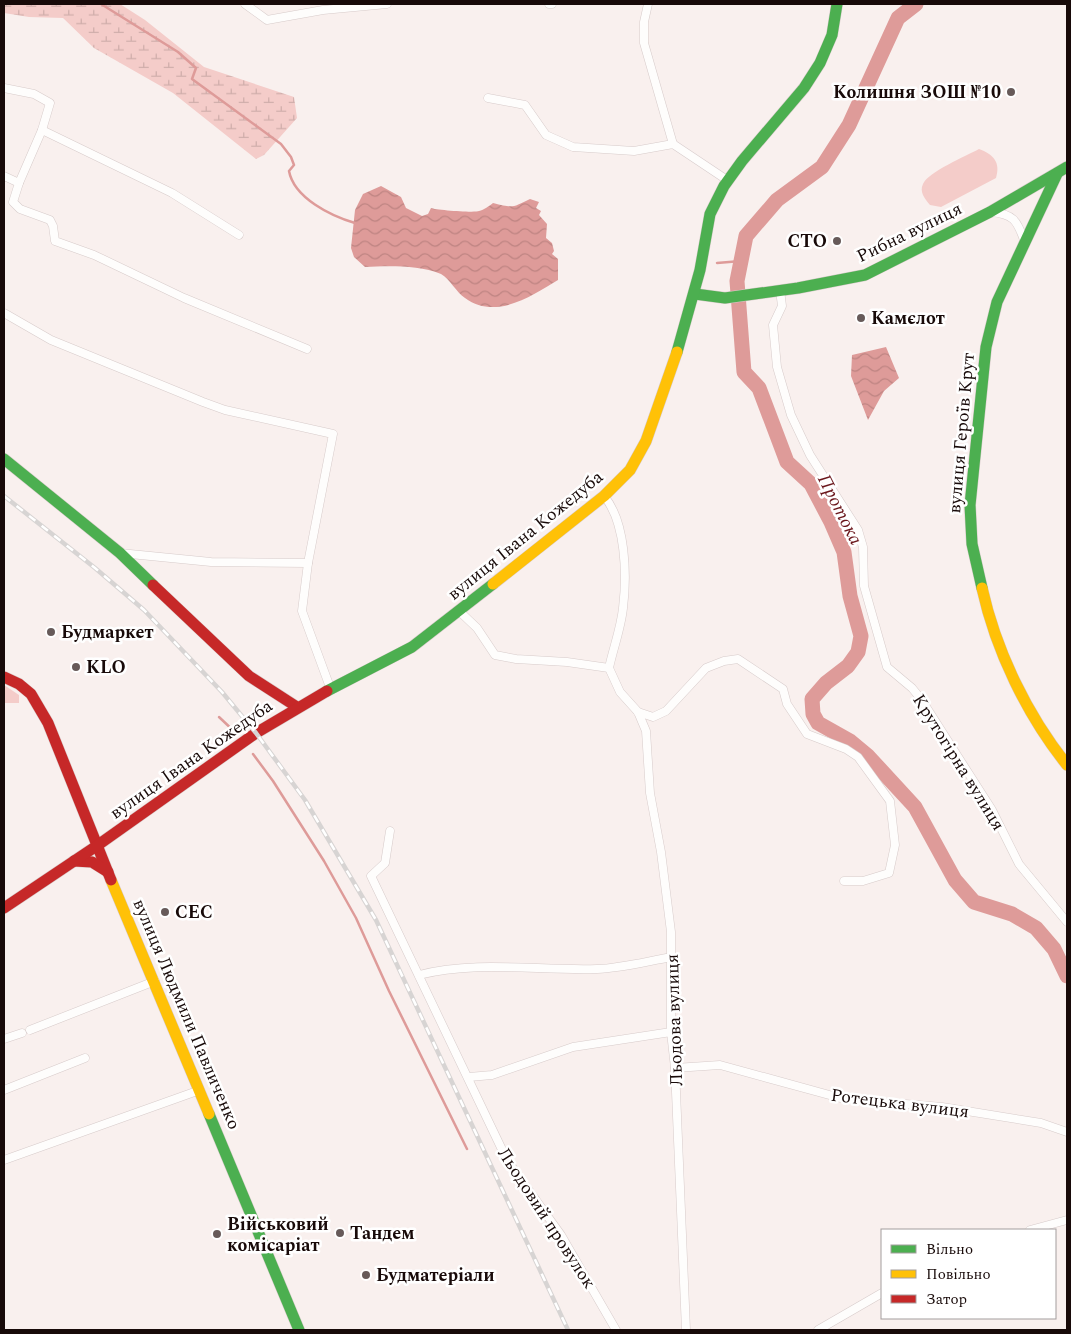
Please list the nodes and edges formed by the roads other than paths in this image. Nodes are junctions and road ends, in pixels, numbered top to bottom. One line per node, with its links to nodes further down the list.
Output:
1 (245, 4): 2 (street)
2 (387, 4)
3 (648, 4): 8 (street)
4 (838, 4): 12 (street, вулиця Івана Кожедуба)
5 (4, 88): 7 (street)
6 (488, 98): 8 (street)
7 (42, 130): 13 (street); 15 (street)
8 (673, 144): 12 (street)
9 (1067, 167): 10 (street, Рибна вулиця)
10 (1057, 174): 14 (street, Рибна вулиця); 16 (street, вулиця Героїв Крут)
11 (4, 176): 13 (street)
12 (727, 180): 18 (street, вулиця Івана Кожедуба)
13 (19, 183): 20 (street)
14 (990, 212): 16 (street); 17 (street, Рибна вулиця)
15 (239, 235)
16 (1024, 240): 31 (street, вулиця Героїв Крут)
17 (780, 290): 18 (street, Рибна вулиця); 40 (street, Крутогірна вулиця)
18 (695, 294): 22 (street, вулиця Івана Кожедуба)
19 (4, 313): 24 (street)
20 (307, 349)
21 (4, 459): 23 (street)
22 (604, 496): 25 (street, вулиця Івана Кожедуба); 26 (street)
23 (120, 553): 24 (street); 29 (street)
24 (308, 563): 28 (street)
25 (458, 610): 26 (street); 28 (street, вулиця Івана Кожедуба)
26 (609, 668): 30 (street, Льодова вулиця)
27 (4, 677): 32 (street, вулиця Людмили Павличенко)
28 (331, 690): 29 (street, вулиця Івана Кожедуба)
29 (297, 707): 34 (street, вулиця Івана Кожедуба)
30 (638, 712): 38 (street); 41 (street, Льодова вулиця)
31 (1067, 765)
32 (88, 820): 34 (street); 35 (street, вулиця Людмили Павличенко); 36 (street)
33 (390, 831): 42 (street, Льодовий провулок)
34 (117, 832): 35 (street, вулиця Івана Кожедуба); 37 (street)
35 (98, 845): 36 (street, вулиця Івана Кожедуба); 37 (street, вулиця Людмили Павличенко)
36 (79, 858): 37 (street); 39 (street, вулиця Івана Кожедуба)
37 (106, 867): 43 (street, вулиця Людмили Павличенко)
38 (844, 881)
39 (4, 908)
40 (1067, 922)
41 (672, 957): 42 (street); 44 (street, Льодова вулиця)
42 (419, 975): 48 (street, Льодовий провулок)
43 (155, 981): 45 (street); 50 (street, вулиця Людмили Павличенко)
44 (671, 1032): 47 (street, Льодова вулиця); 48 (street)
45 (4, 1039)
46 (85, 1058): 49 (street)
47 (675, 1068): 51 (street, Ротецька вулиця); 59 (street, Льодова вулиця)
48 (469, 1077): 58 (street, Льодовий провулок)
49 (4, 1090)
50 (200, 1090): 52 (street); 57 (street, вулиця Людмили Павличенко)
51 (1067, 1132)
52 (4, 1160)
53 (1067, 1220): 54 (street)
54 (1034, 1229)
55 (881, 1294): 56 (street)
56 (833, 1321): 60 (street); 61 (street)
57 (299, 1330)
58 (616, 1330)
59 (686, 1330)
60 (818, 1330)
61 (837, 1330)

